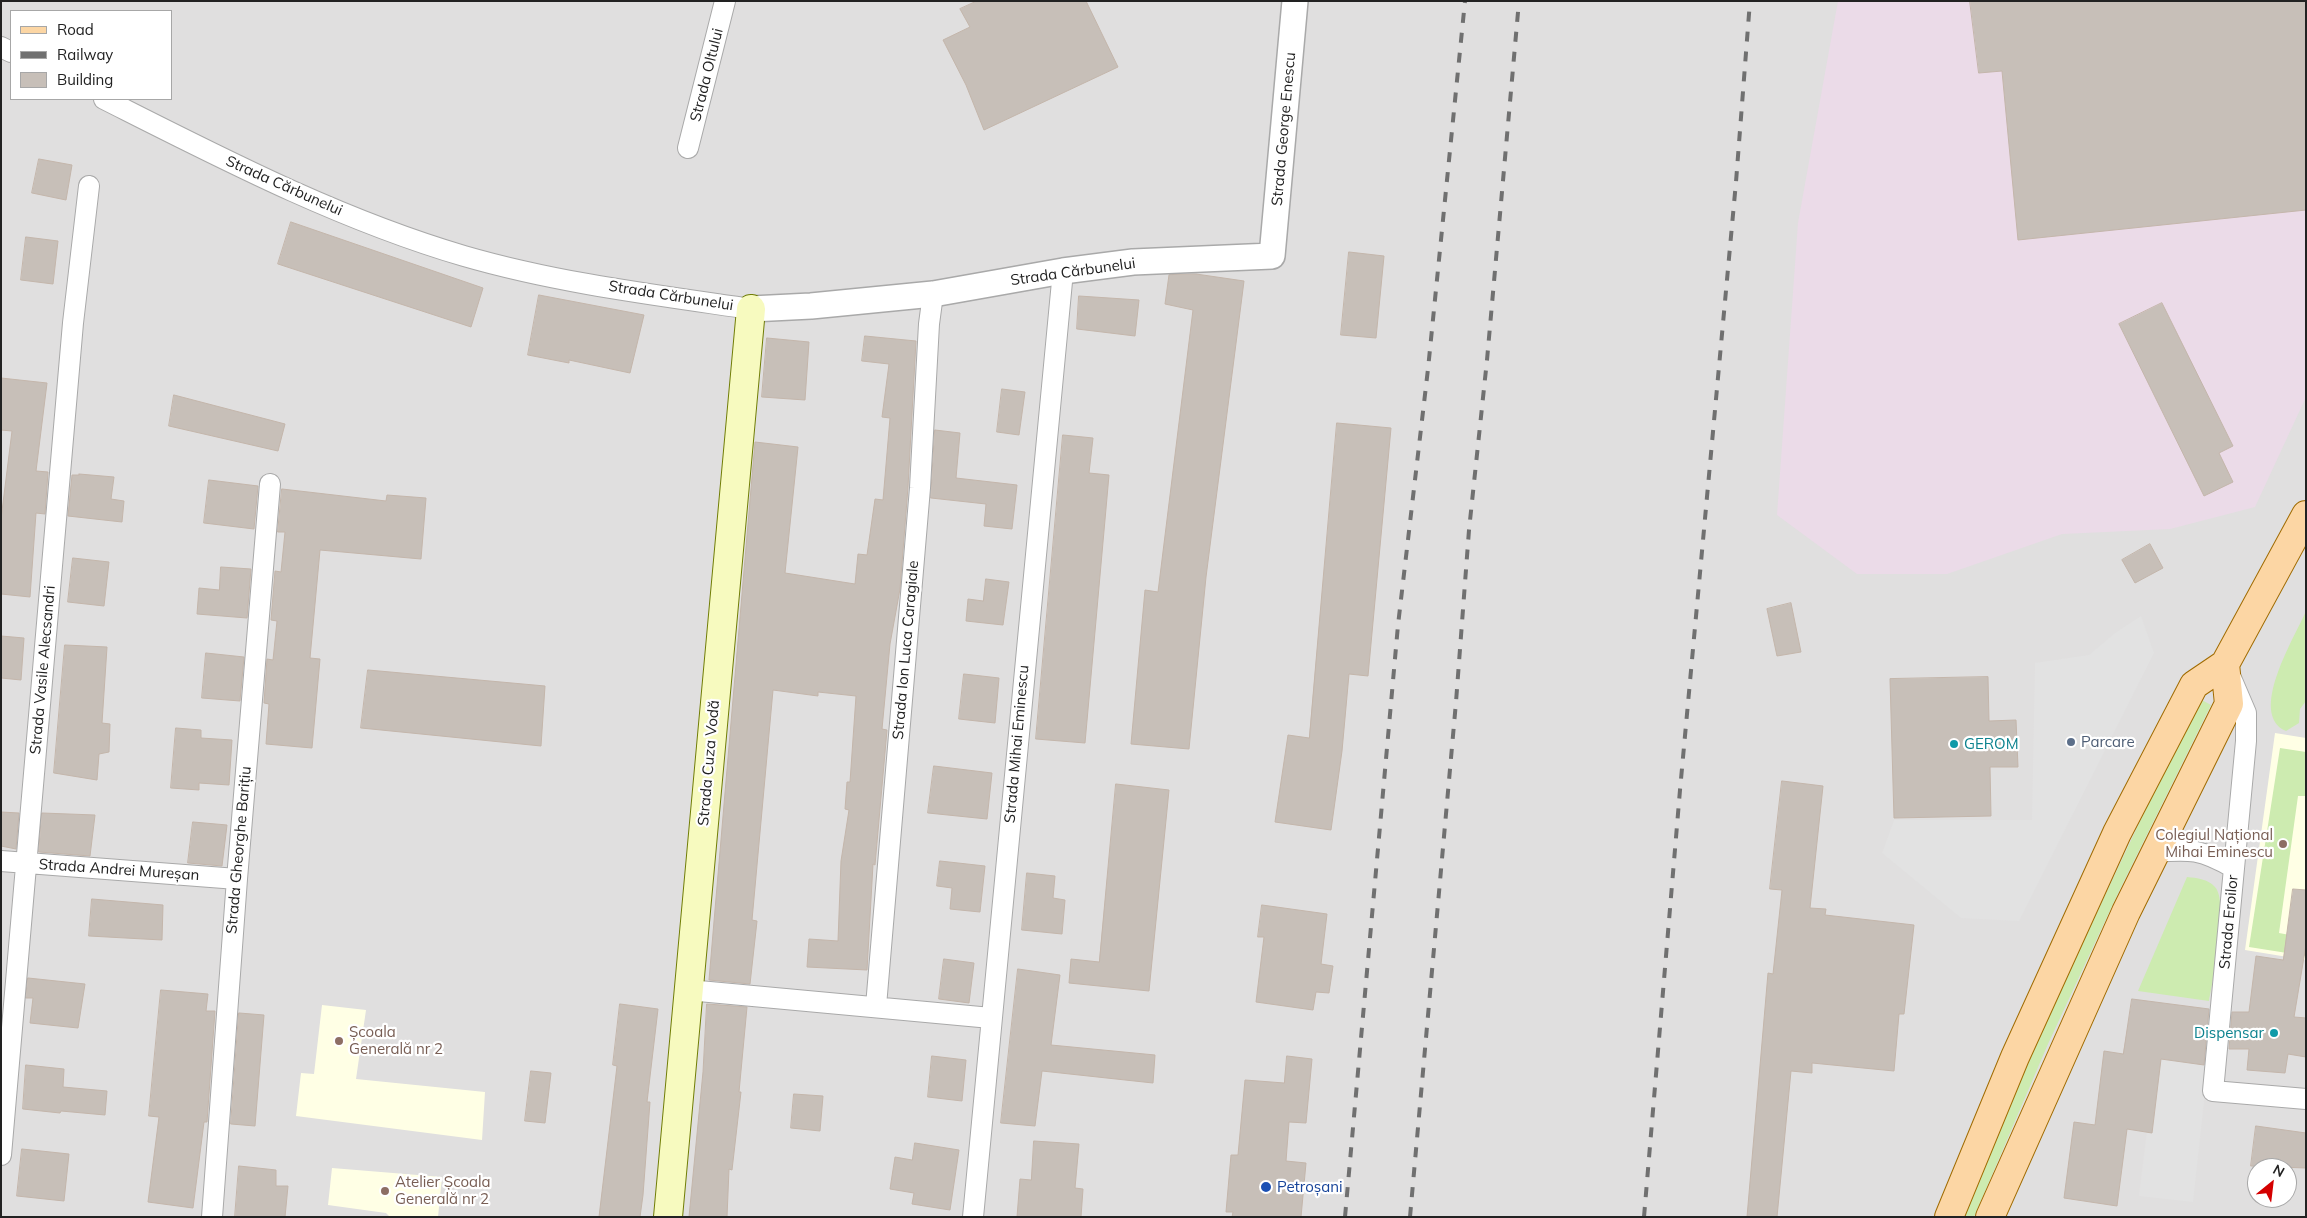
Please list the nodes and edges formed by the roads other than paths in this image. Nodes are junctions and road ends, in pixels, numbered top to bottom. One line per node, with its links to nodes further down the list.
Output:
1 (725, 1): 4 (street, Strada Oltului)
2 (1295, 1): 6 (street, Strada George Enescu)
3 (106, 100): 9 (street, Strada Cărbunelui)
4 (688, 148)
5 (89, 186): 15 (street, Strada Vasile Alecsandri)
6 (1272, 256): 7 (street, Strada Cărbunelui)
7 (1063, 271): 8 (street, Strada Cărbunelui); 20 (street, Strada Mihai Eminescu)
8 (933, 294): 9 (street, Strada Cărbunelui); 19 (street, Strada Ion Luca Caragiale)
9 (751, 309): 18 (main road, Strada Cuza Vodă)
10 (270, 484): 17 (street, Strada Gheorghe Barițiu)
11 (2306, 515): 12 (main road)
12 (2225, 664): 13 (main road); 16 (street, Strada Eroilor); 26 (main road)
13 (2154, 852): 16 (street); 27 (main road)
14 (1, 861): 15 (street, Strada Andrei Mureșan)
15 (26, 863): 17 (street, Strada Andrei Mureșan); 22 (street, Strada Vasile Alecsandri)
16 (2234, 868): 21 (street, Strada Eroilor)
17 (236, 879): 23 (street, Strada Gheorghe Barițiu)
18 (688, 990): 19 (street); 24 (main road, Strada Cuza Vodă)
19 (876, 1006): 20 (street)
20 (991, 1018): 25 (street, Strada Mihai Eminescu)
21 (2306, 1100)
22 (1, 1154)
23 (212, 1217)
24 (668, 1217)
25 (973, 1217)
26 (1948, 1217)
27 (1990, 1217)

